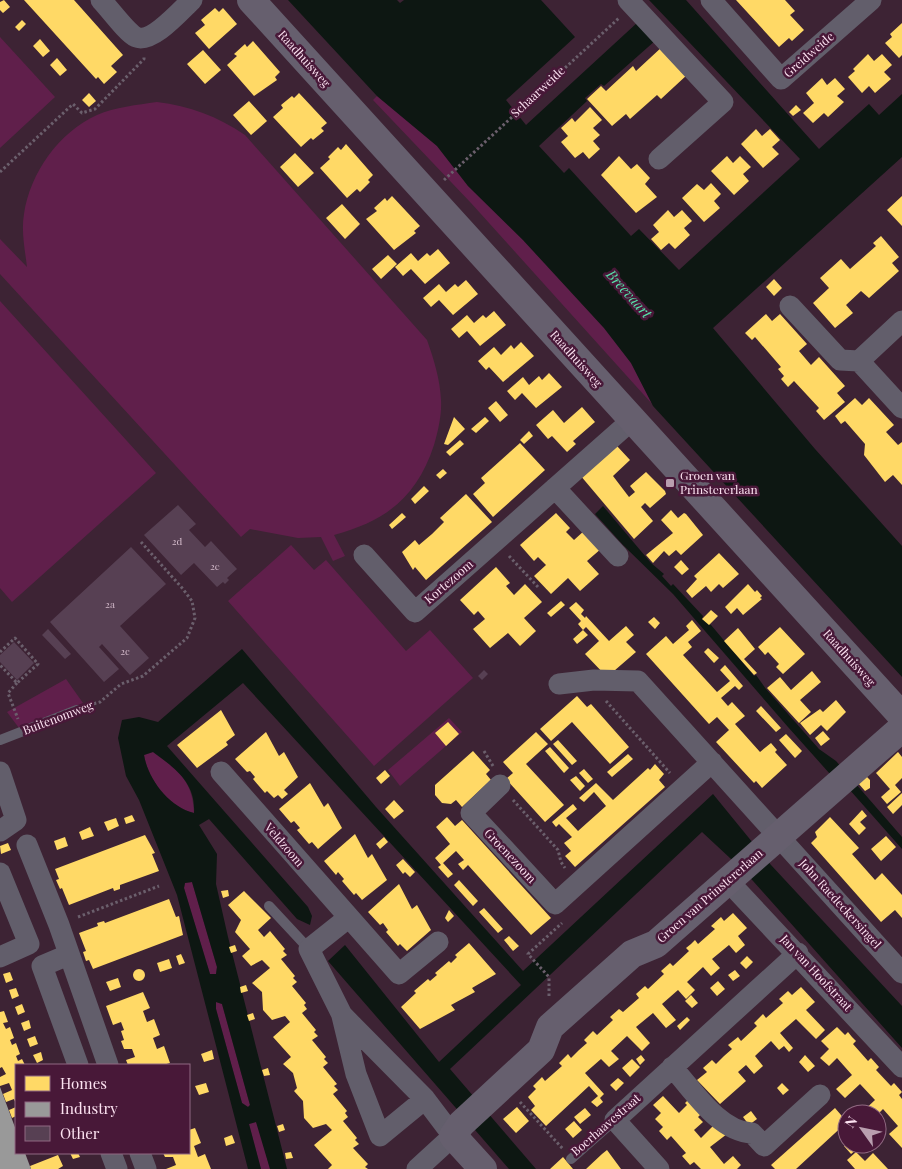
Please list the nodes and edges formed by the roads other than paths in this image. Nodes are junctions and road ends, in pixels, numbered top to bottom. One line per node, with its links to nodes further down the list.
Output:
1 (101, 0): 2 (street)
2 (192, 0)
3 (251, 0): 12 (street, Raadhuisweg)
4 (711, 0): 5 (street, Greidweide)
5 (871, 0)
6 (633, 2): 7 (street)
7 (659, 159)
8 (790, 306): 10 (street)
9 (902, 321): 10 (street)
10 (859, 360): 11 (street)
11 (902, 408)
12 (632, 420): 13 (street, Kortezoom); 18 (street, Raadhuisweg)
13 (555, 488): 14 (street, Kortezoom); 15 (street)
14 (364, 555)
15 (618, 556)
16 (559, 684): 21 (street)
17 (77, 710): 20 (lane, Buitenomweg)
18 (902, 716)
19 (902, 728): 26 (street, Groen van Prinstererlaan)
20 (0, 740)
21 (712, 762): 24 (street, Groenezoom); 26 (street)
22 (0, 772): 25 (street)
23 (221, 772): 31 (street, Veldzoom)
24 (500, 785)
25 (0, 831)
26 (779, 835): 29 (street, Groen van Prinstererlaan); 37 (street, John Raedeckersingel)
27 (27, 844): 35 (street)
28 (0, 873): 36 (street)
29 (728, 881): 34 (street, Jan van Hoofstraat); 46 (street, Groen van Prinstererlaan)
30 (269, 906): 33 (lane)
31 (348, 918): 32 (street, Veldzoom); 33 (street)
32 (438, 942)
33 (309, 949): 38 (street)
34 (798, 953): 41 (street, Boerhaavestraat); 42 (street, Jan van Hoofstraat)
35 (68, 955): 39 (street); 40 (street)
36 (0, 957)
37 (902, 973)
38 (342, 1015): 44 (street); 44 (street)
39 (78, 1064)
40 (108, 1064)
41 (672, 1067): 43 (street); 45 (street, Boerhaavestraat)
42 (902, 1067)
43 (820, 1095)
44 (425, 1099): 46 (street)
45 (615, 1120): 49 (lane, Boerhaavestraat); 54 (street)
46 (457, 1130): 52 (street, Groen van Prinstererlaan); 53 (street)
47 (111, 1154): 50 (street)
48 (140, 1154): 51 (street)
49 (571, 1159)
50 (117, 1169)
51 (146, 1169)
52 (417, 1169)
53 (483, 1169)
54 (660, 1169)

